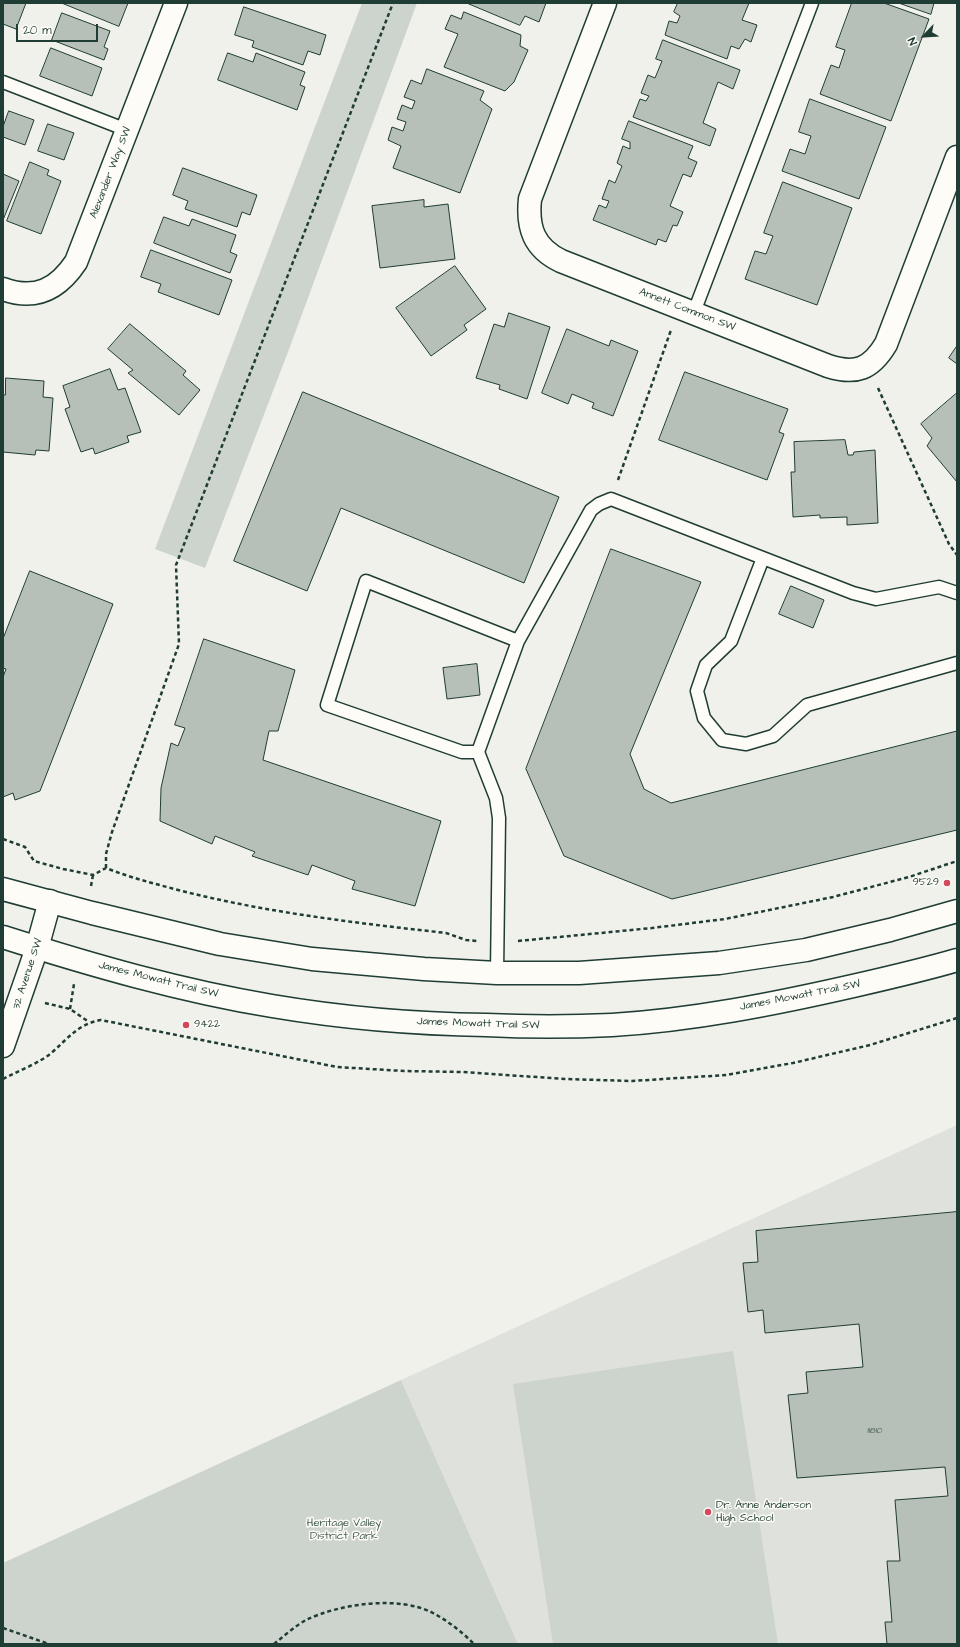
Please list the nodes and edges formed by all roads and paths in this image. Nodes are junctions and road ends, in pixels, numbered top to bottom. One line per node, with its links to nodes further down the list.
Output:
1 (176, 3): 6 (main road, Alexander Way SW)
2 (393, 3): 20 (path)
3 (605, 3): 9 (main road, Annett Common SW)
4 (812, 3): 9 (lane)
5 (3, 82): 6 (lane)
6 (127, 130): 8 (main road, Alexander Way SW)
7 (957, 157): 10 (main road)
8 (3, 289)
9 (686, 310): 10 (main road, Annett Common SW); 11 (path)
10 (867, 365): 12 (path)
11 (611, 499): 13 (lane); 15 (lane)
12 (957, 555)
13 (763, 558): 14 (lane); 16 (lane)
14 (957, 593)
15 (518, 641): 17 (lane); 17 (lane)
16 (957, 663)
17 (478, 752): 25 (lane)
18 (3, 839): 20 (path)
19 (957, 860): 25 (path)
20 (106, 868): 25 (path)
21 (3, 889): 22 (main road)
22 (50, 901): 26 (main road, 32 Avenue SW); 28 (main road)
23 (957, 911): 28 (main road)
24 (3, 937): 26 (main road, James Mowatt Trail SW)
25 (497, 942): 28 (lane)
26 (37, 948): 27 (main road, James Mowatt Trail SW); 32 (main road, 32 Avenue SW)
27 (957, 960)
28 (497, 973)
29 (70, 1009): 31 (path)
30 (957, 1018): 31 (path)
31 (89, 1022): 33 (path)
32 (3, 1046)
33 (3, 1079)
34 (3, 1628): 35 (path)
35 (49, 1644)
36 (274, 1644): 37 (path)
37 (474, 1644)

